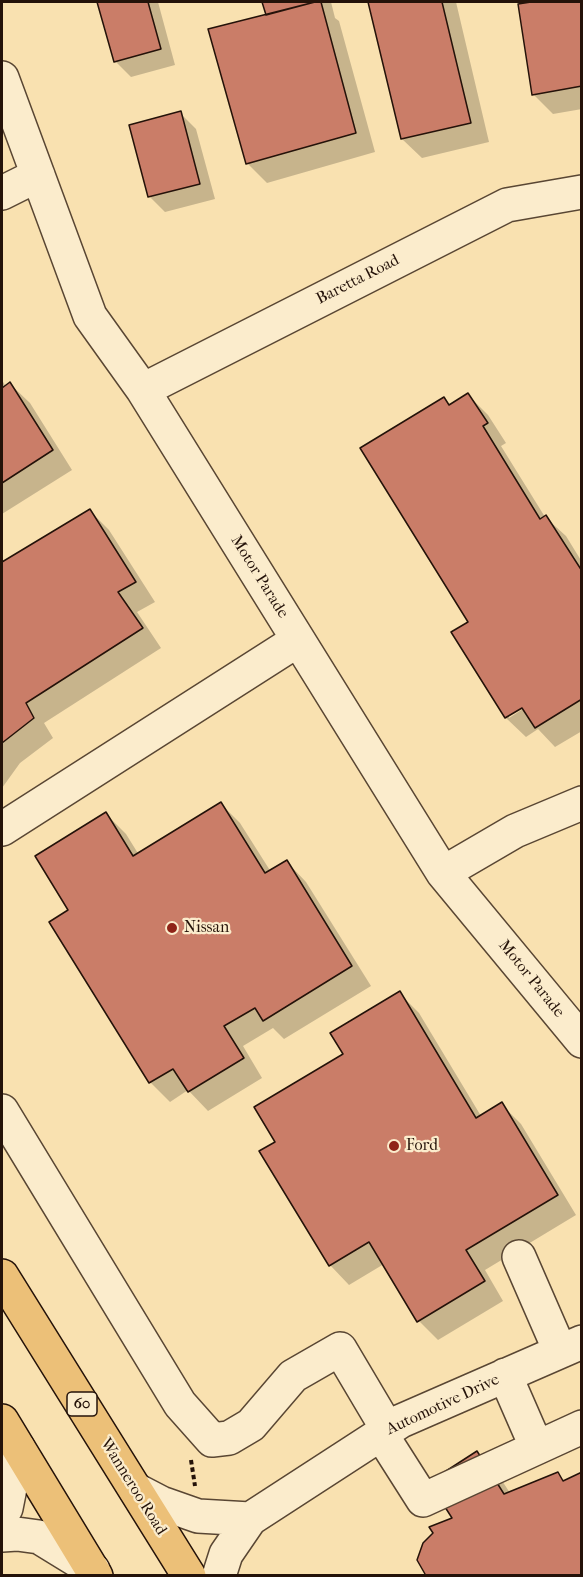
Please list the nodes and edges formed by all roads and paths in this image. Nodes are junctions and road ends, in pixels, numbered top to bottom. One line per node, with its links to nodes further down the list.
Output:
1 (2, 78): 2 (street, Motor Parade)
2 (38, 175): 4 (street); 5 (street, Motor Parade)
3 (582, 192): 5 (street, Baretta Road)
4 (2, 193)
5 (143, 390): 6 (street, Motor Parade)
6 (298, 640): 8 (street); 9 (street, Motor Parade)
7 (582, 803): 9 (street)
8 (2, 829)
9 (443, 873): 10 (street, Motor Parade)
10 (582, 1041)
11 (2, 1111): 17 (street)
12 (519, 1257): 14 (street)
13 (2, 1276): 20 (highway, Wanneroo Road / 60)
14 (571, 1346): 15 (street, Automotive Drive)
15 (505, 1376): 17 (street, Automotive Drive); 19 (street)
16 (582, 1426): 19 (street)
17 (385, 1432): 19 (street); 22 (street, Automotive Drive)
18 (10, 1435): 21 (street); 24 (highway)
19 (536, 1446)
20 (136, 1490): 22 (street); 25 (highway, Wanneroo Road / 60)
21 (2, 1515)
22 (250, 1519): 26 (street, Automotive Drive)
23 (2, 1534): 24 (street)
24 (94, 1573)
25 (189, 1575)
26 (219, 1575)

